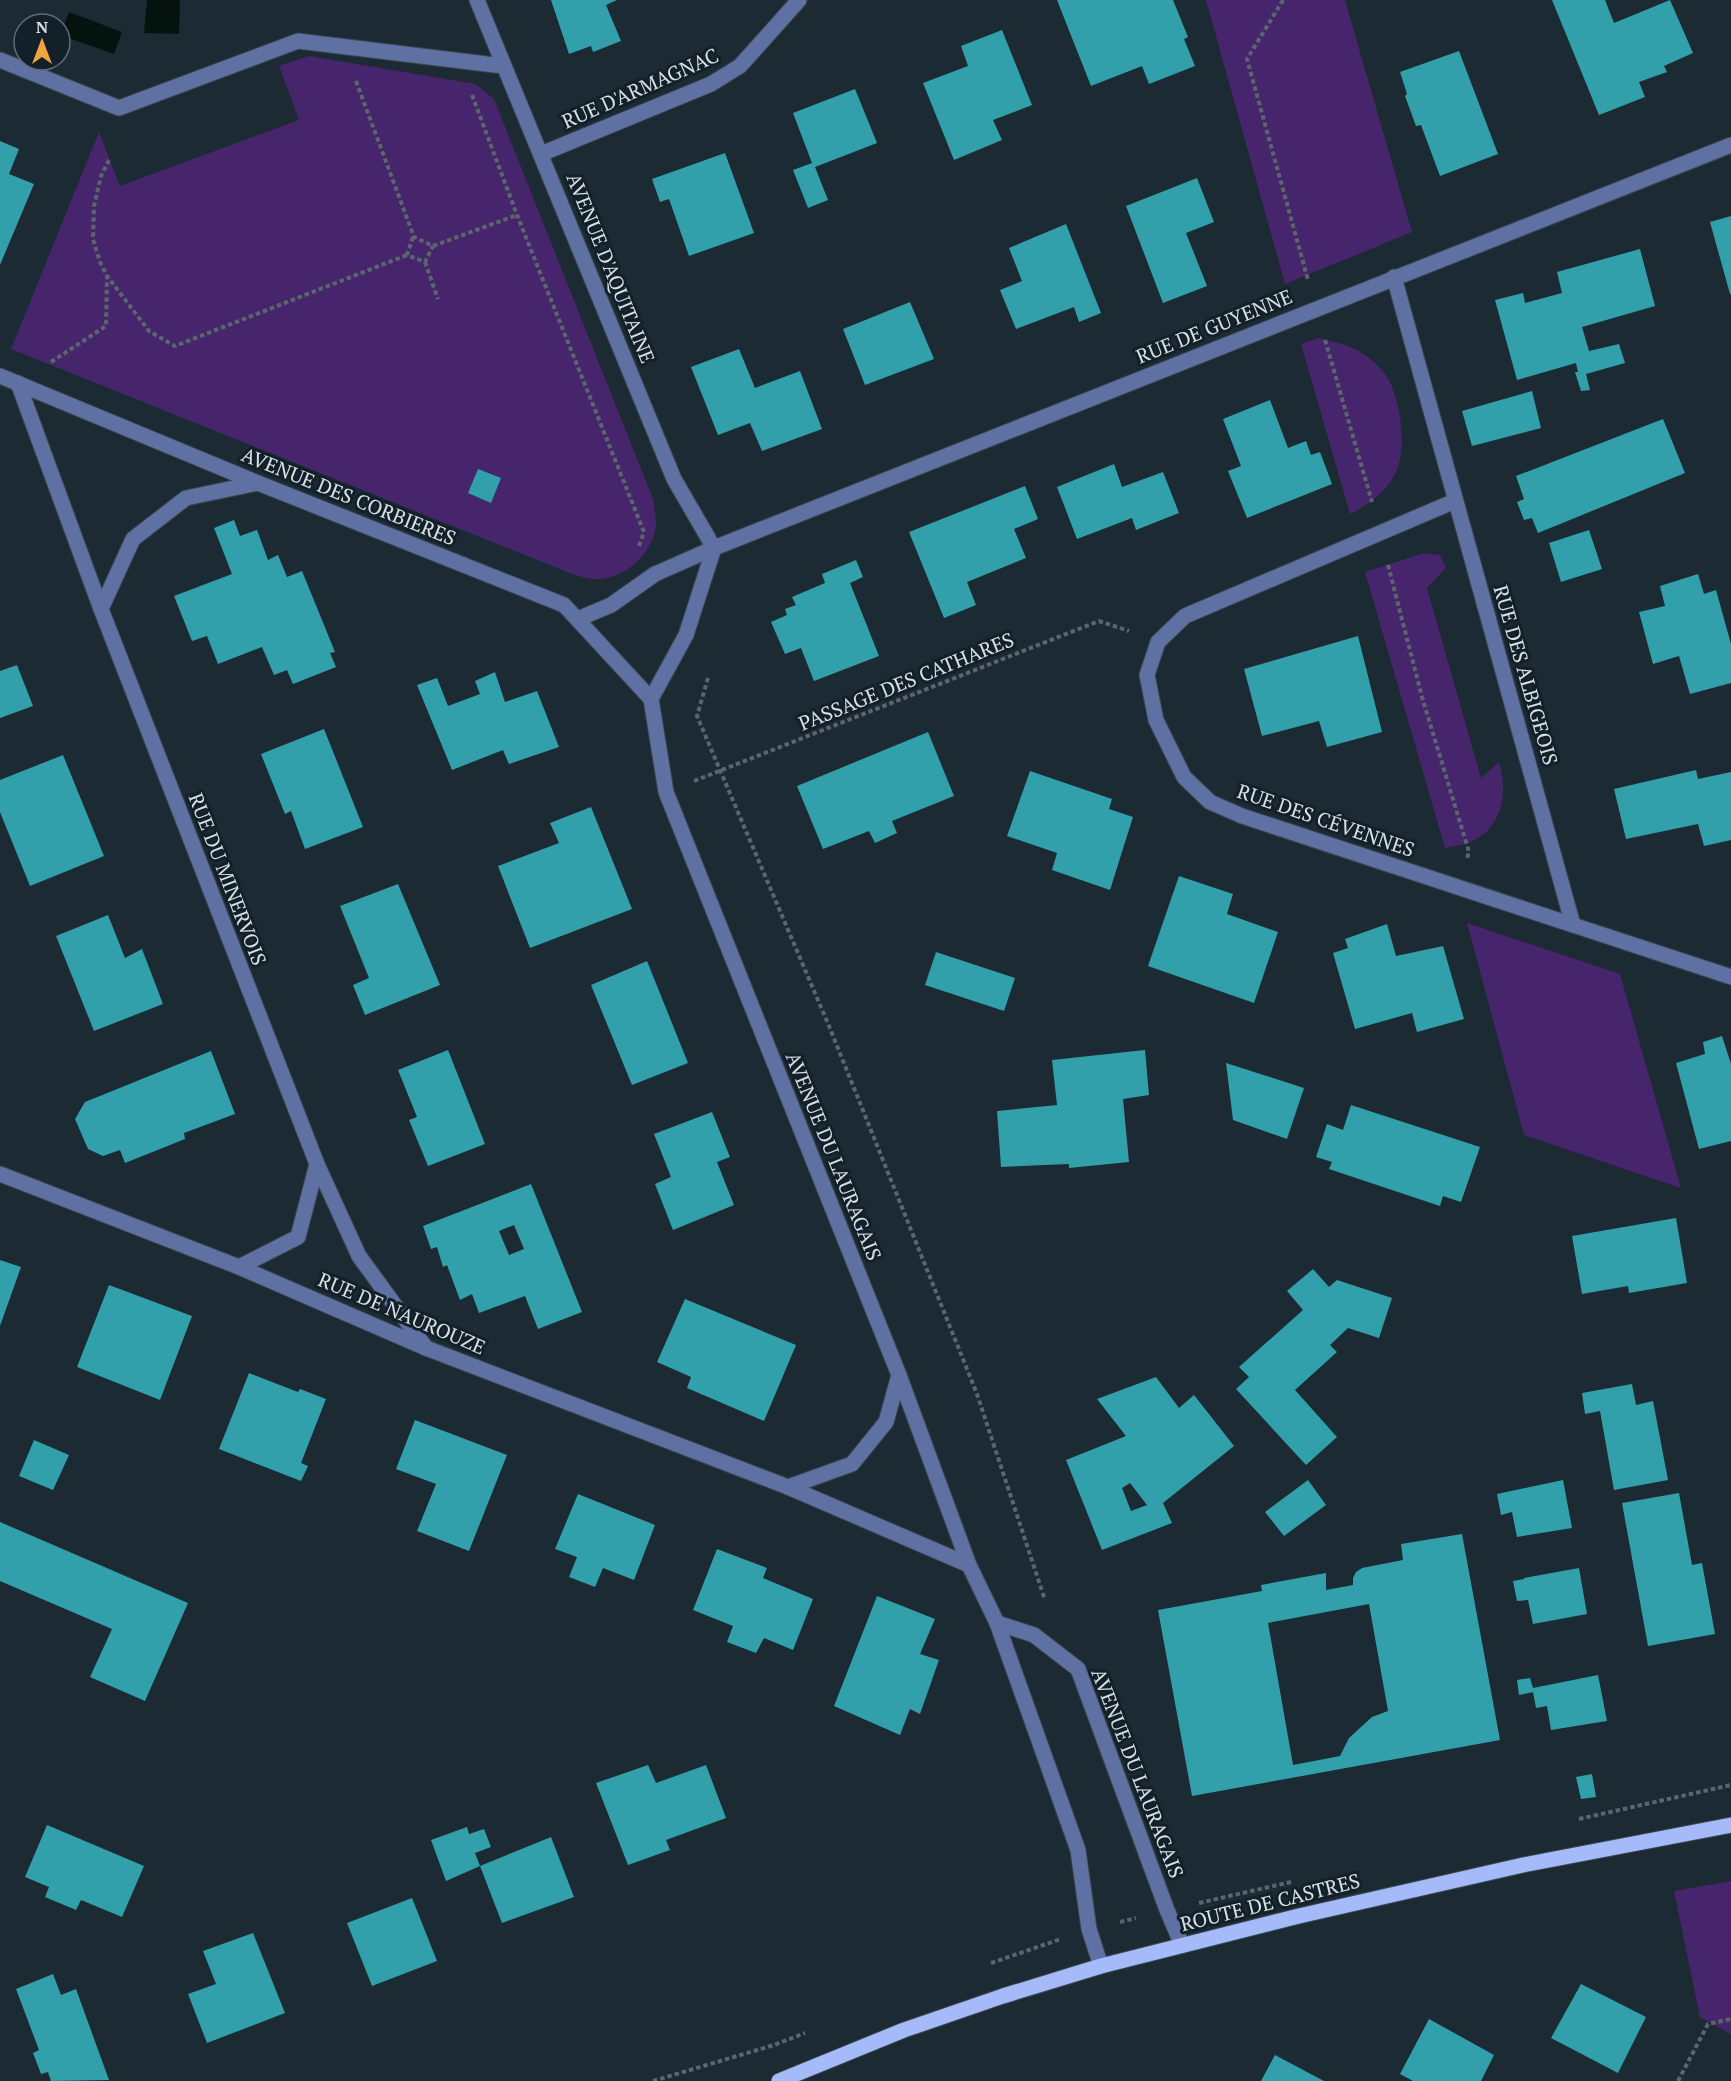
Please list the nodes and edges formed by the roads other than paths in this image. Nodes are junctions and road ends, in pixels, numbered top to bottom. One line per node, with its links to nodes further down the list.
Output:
1 (477, 0): 4 (street, AVENUE D'AQUITAINE)
2 (799, 0): 6 (street, RUE D'ARMAGNAC)
3 (0, 60): 4 (street)
4 (503, 66): 6 (street, AVENUE D'AQUITAINE)
5 (1731, 145): 7 (street, RUE DE GUYENNE)
6 (541, 154): 12 (street, AVENUE D'AQUITAINE)
7 (1394, 277): 11 (street, RUE DES ALBIGEOIS); 12 (street, RUE DE GUYENNE)
8 (0, 376): 9 (street, AVENUE DES CORBIERES)
9 (18, 383): 10 (street, AVENUE DES CORBIERES); 13 (street, RUE DU MINERVOIS)
10 (258, 483): 13 (street); 14 (street, AVENUE DES CORBIERES)
11 (1455, 501): 16 (street, RUE DES ALBIGEOIS); 16 (street, RUE DES CÉVENNES)
12 (714, 548): 14 (street, RUE DE GUYENNE); 15 (street)
13 (100, 609): 18 (street, RUE DU MINERVOIS)
14 (578, 619): 15 (street, AVENUE DES CORBIERES)
15 (651, 699): 22 (street, AVENUE DU LAURAGAIS)
16 (1573, 925): 17 (street)
17 (1731, 977)
18 (317, 1164): 20 (street); 21 (street, RUE DU MINERVOIS)
19 (0, 1174): 20 (street, RUE DE NAUROUZE)
20 (238, 1267): 21 (street, RUE DE NAUROUZE)
21 (426, 1348): 23 (street, RUE DE NAUROUZE)
22 (899, 1375): 23 (street); 24 (street, AVENUE DU LAURAGAIS)
23 (788, 1487): 24 (street, RUE DE NAUROUZE)
24 (969, 1565): 25 (street, AVENUE DU LAURAGAIS)
25 (997, 1623): 27 (street, AVENUE DU LAURAGAIS); 28 (street, AVENUE DU LAURAGAIS)
26 (1731, 1825): 27 (main road, ROUTE DE CASTRES)
27 (1182, 1945): 28 (main road, ROUTE DE CASTRES)
28 (1101, 1966): 29 (main road, ROUTE DE CASTRES)
29 (830, 2061): 30 (main road, ROUTE DE CASTRES); 31 (main road, ROUTE DE CASTRES)
30 (779, 2081)
31 (812, 2081)

